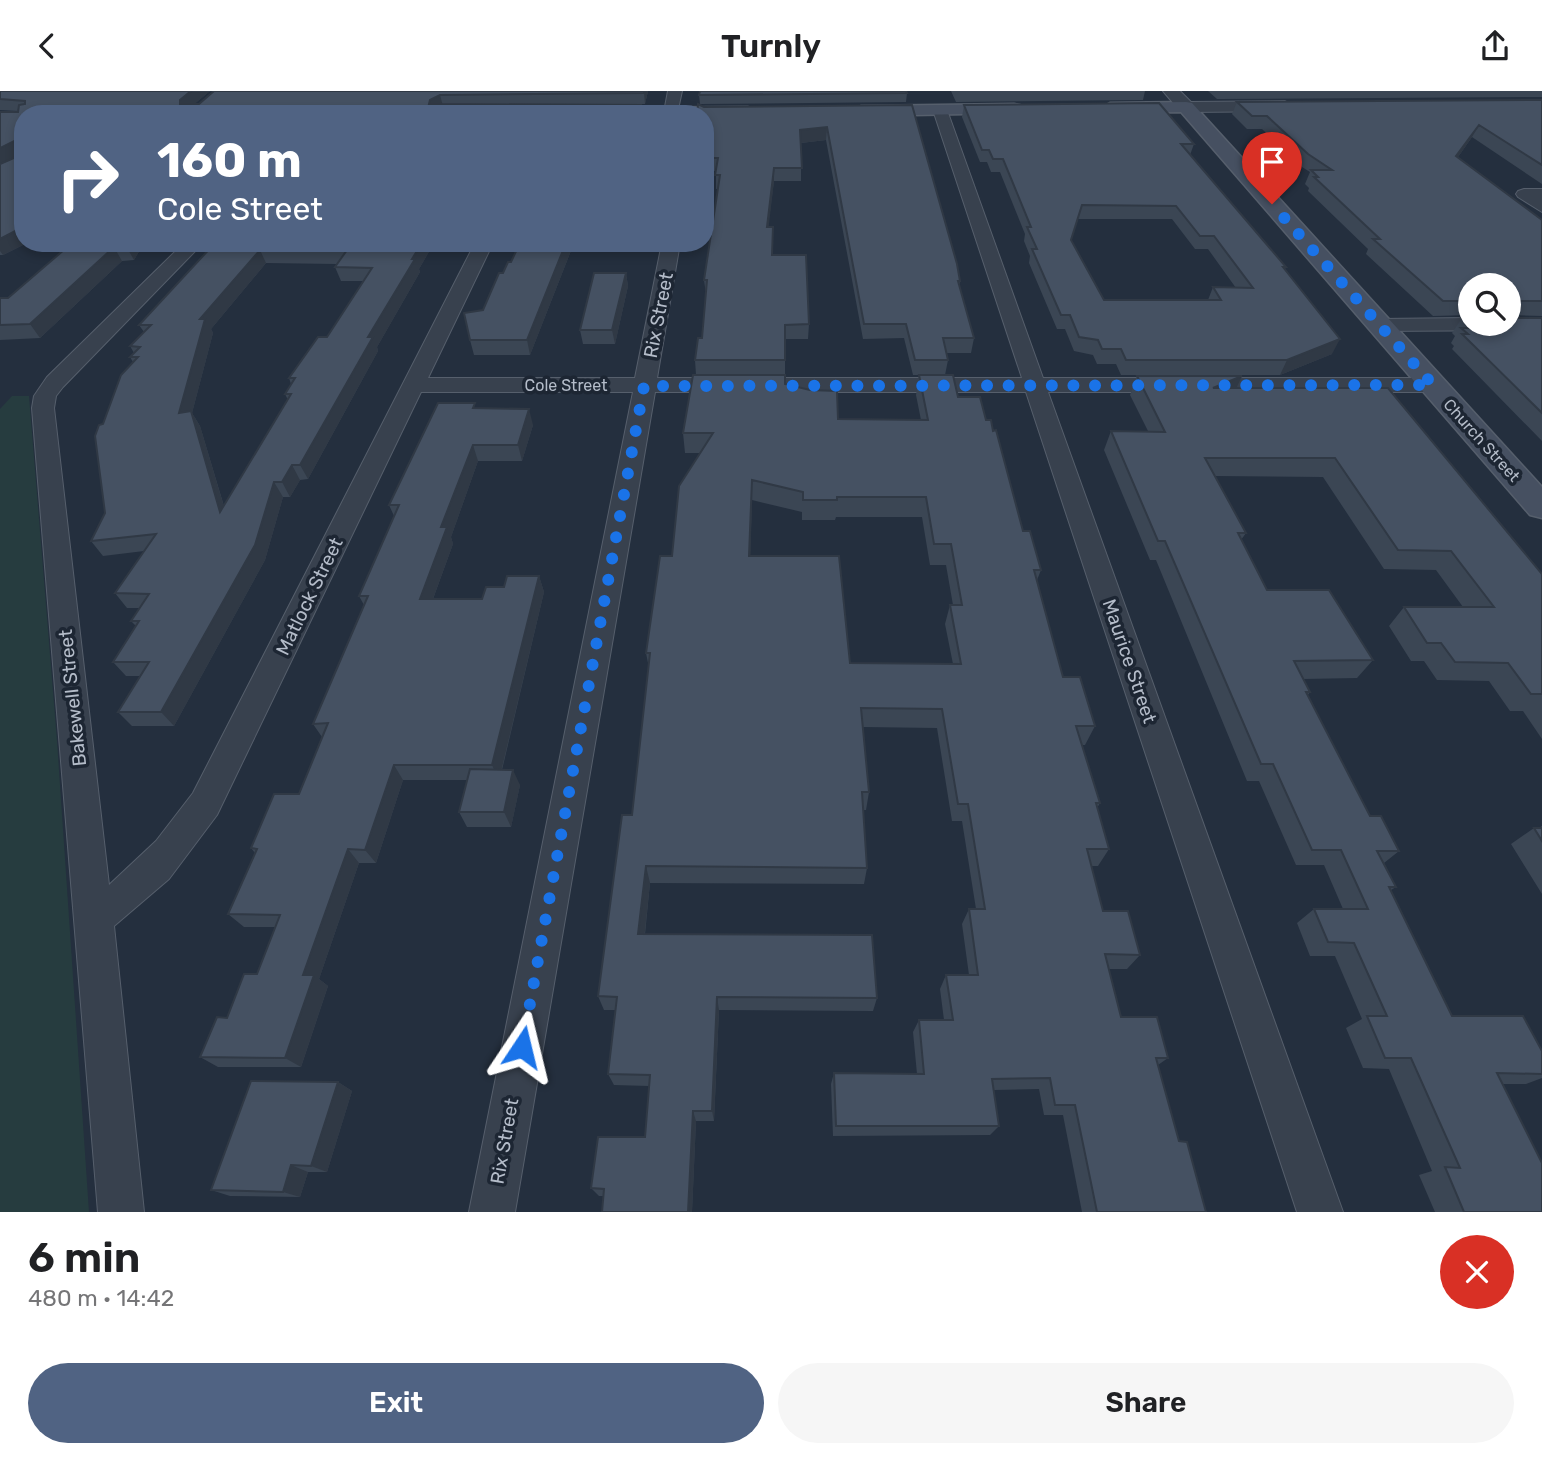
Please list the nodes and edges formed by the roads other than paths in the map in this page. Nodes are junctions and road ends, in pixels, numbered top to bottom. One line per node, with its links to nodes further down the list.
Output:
1 (1179, 99): 2 (street); 3 (main road); 15 (main road, Church Street)
2 (1302, 106)
3 (1095, 108)
4 (1031, 109): 5 (main road)
5 (940, 110): 6 (main road); 17 (street, Maurice Street)
6 (845, 111)
7 (763, 112): 8 (main road)
8 (714, 113)
9 (1542, 194): 10 (street)
10 (1542, 207)
11 (185, 252): 21 (street, Bakewell Street)
12 (480, 252): 16 (street, Matlock Street)
13 (669, 252): 19 (street, Rix Street)
14 (1542, 324): 15 (street)
15 (1380, 325): 18 (main road, Church Street)
16 (413, 385): 19 (street, Cole Street); 21 (street, Matlock Street)
17 (1035, 385): 18 (street, Cole Street); 19 (street, Cole Street); 24 (street, Maurice Street)
18 (1433, 385): 20 (main road, Church Street)
19 (644, 386): 23 (street, Rix Street)
20 (1542, 507)
21 (94, 918): 22 (street, Bakewell Street)
22 (121, 1212)
23 (492, 1212)
24 (1320, 1212)

